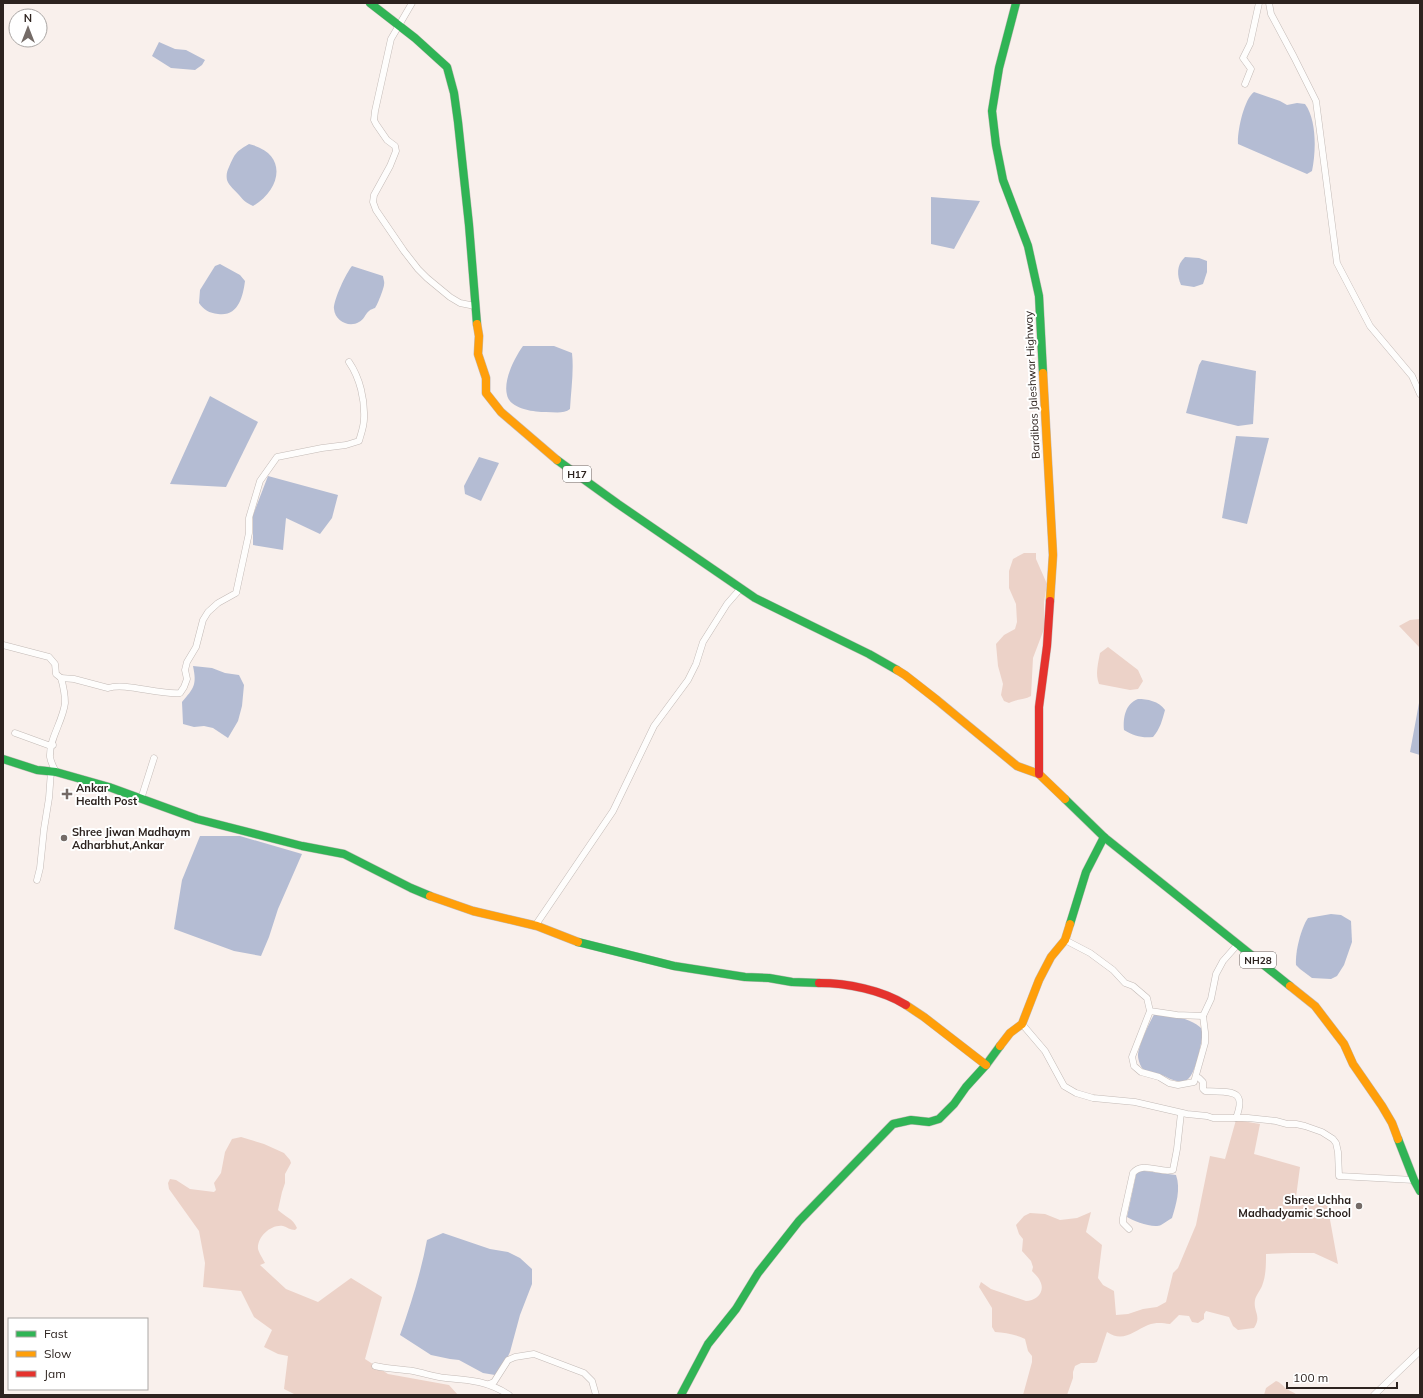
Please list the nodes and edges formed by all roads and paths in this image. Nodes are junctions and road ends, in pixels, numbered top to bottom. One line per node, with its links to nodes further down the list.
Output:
1 (370, 3): 6 (main road, H17)
2 (412, 3): 6 (street)
3 (1016, 3): 19 (main road, Bardibas Jaleshwar Highway)
4 (1259, 3): 7 (street)
5 (1269, 3): 10 (street)
6 (400, 25): 8 (main road, H17); 8 (street)
7 (1245, 84)
8 (475, 306): 11 (main road, H17)
9 (349, 362): 13 (street)
10 (1420, 394)
11 (741, 588): 19 (main road, H17); 23 (street)
12 (3, 645): 13 (street)
13 (61, 678): 15 (street)
14 (15, 733): 15 (street)
15 (53, 745): 18 (street)
16 (154, 758): 20 (street)
17 (3, 759): 18 (main road)
18 (54, 772): 20 (main road); 22 (street)
19 (1039, 774): 21 (main road, NH28)
20 (141, 799): 23 (main road)
21 (1104, 837): 24 (main road); 25 (main road, NH28)
22 (37, 880)
23 (535, 926): 29 (main road)
24 (1066, 940): 26 (street); 28 (main road)
25 (1238, 944): 27 (street); 33 (main road, NH28)
26 (1150, 1011): 27 (street); 30 (street)
27 (1203, 1016): 30 (street)
28 (1022, 1024): 29 (main road); 31 (street)
29 (986, 1065): 41 (main road)
30 (1196, 1077): 32 (street)
31 (1181, 1113): 32 (street); 35 (street)
32 (1236, 1118): 33 (street)
33 (1414, 1180): 34 (main road, NH28)
34 (1420, 1190)
35 (1129, 1229)
36 (1420, 1351): 42 (street)
37 (375, 1366): 38 (street)
38 (489, 1384): 39 (street); 40 (street)
39 (508, 1395)
40 (596, 1395)
41 (682, 1395)
42 (1374, 1395)

